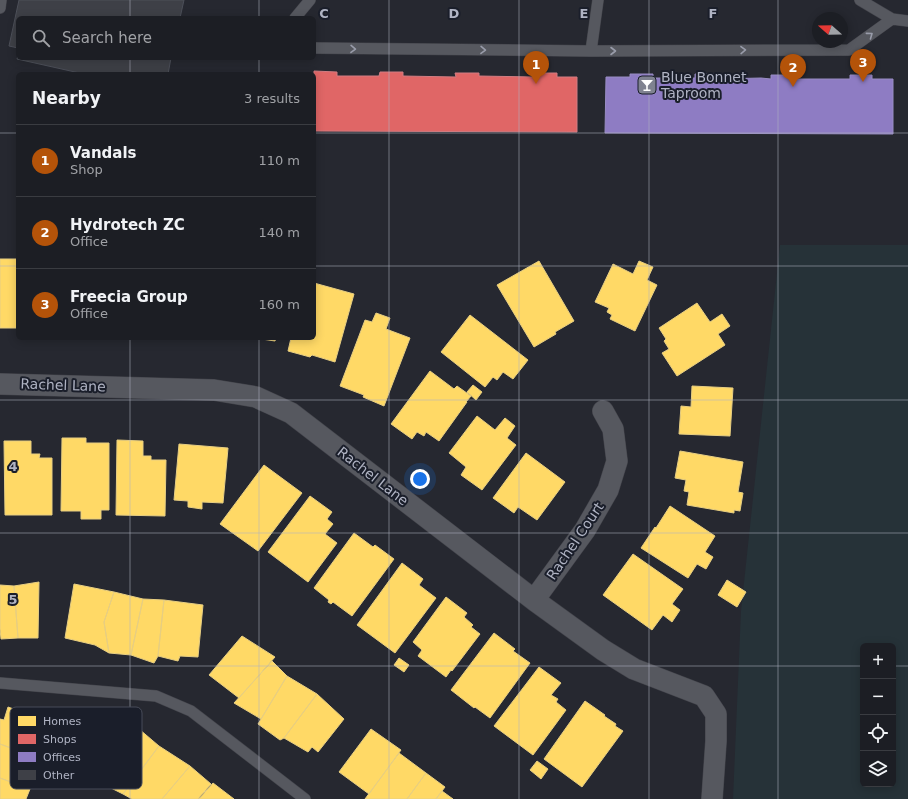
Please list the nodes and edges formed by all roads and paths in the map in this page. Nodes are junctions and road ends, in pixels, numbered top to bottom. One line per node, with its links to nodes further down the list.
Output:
1 (2, 0): 5 (lane)
2 (310, 0): 6 (lane)
3 (598, 0): 10 (lane)
4 (860, 0): 7 (lane)
5 (0, 8)
6 (298, 16)
7 (892, 20): 8 (lane); 10 (lane, one-way to 7)
8 (908, 21)
9 (316, 48): 10 (lane, one-way to 10)
10 (591, 51)
11 (0, 384): 13 (street, Rachel Lane)
12 (603, 411): 13 (street, Rachel Court)
13 (534, 600): 16 (street, Rachel Lane)
14 (0, 683): 15 (lane)
15 (305, 799)
16 (712, 799)

